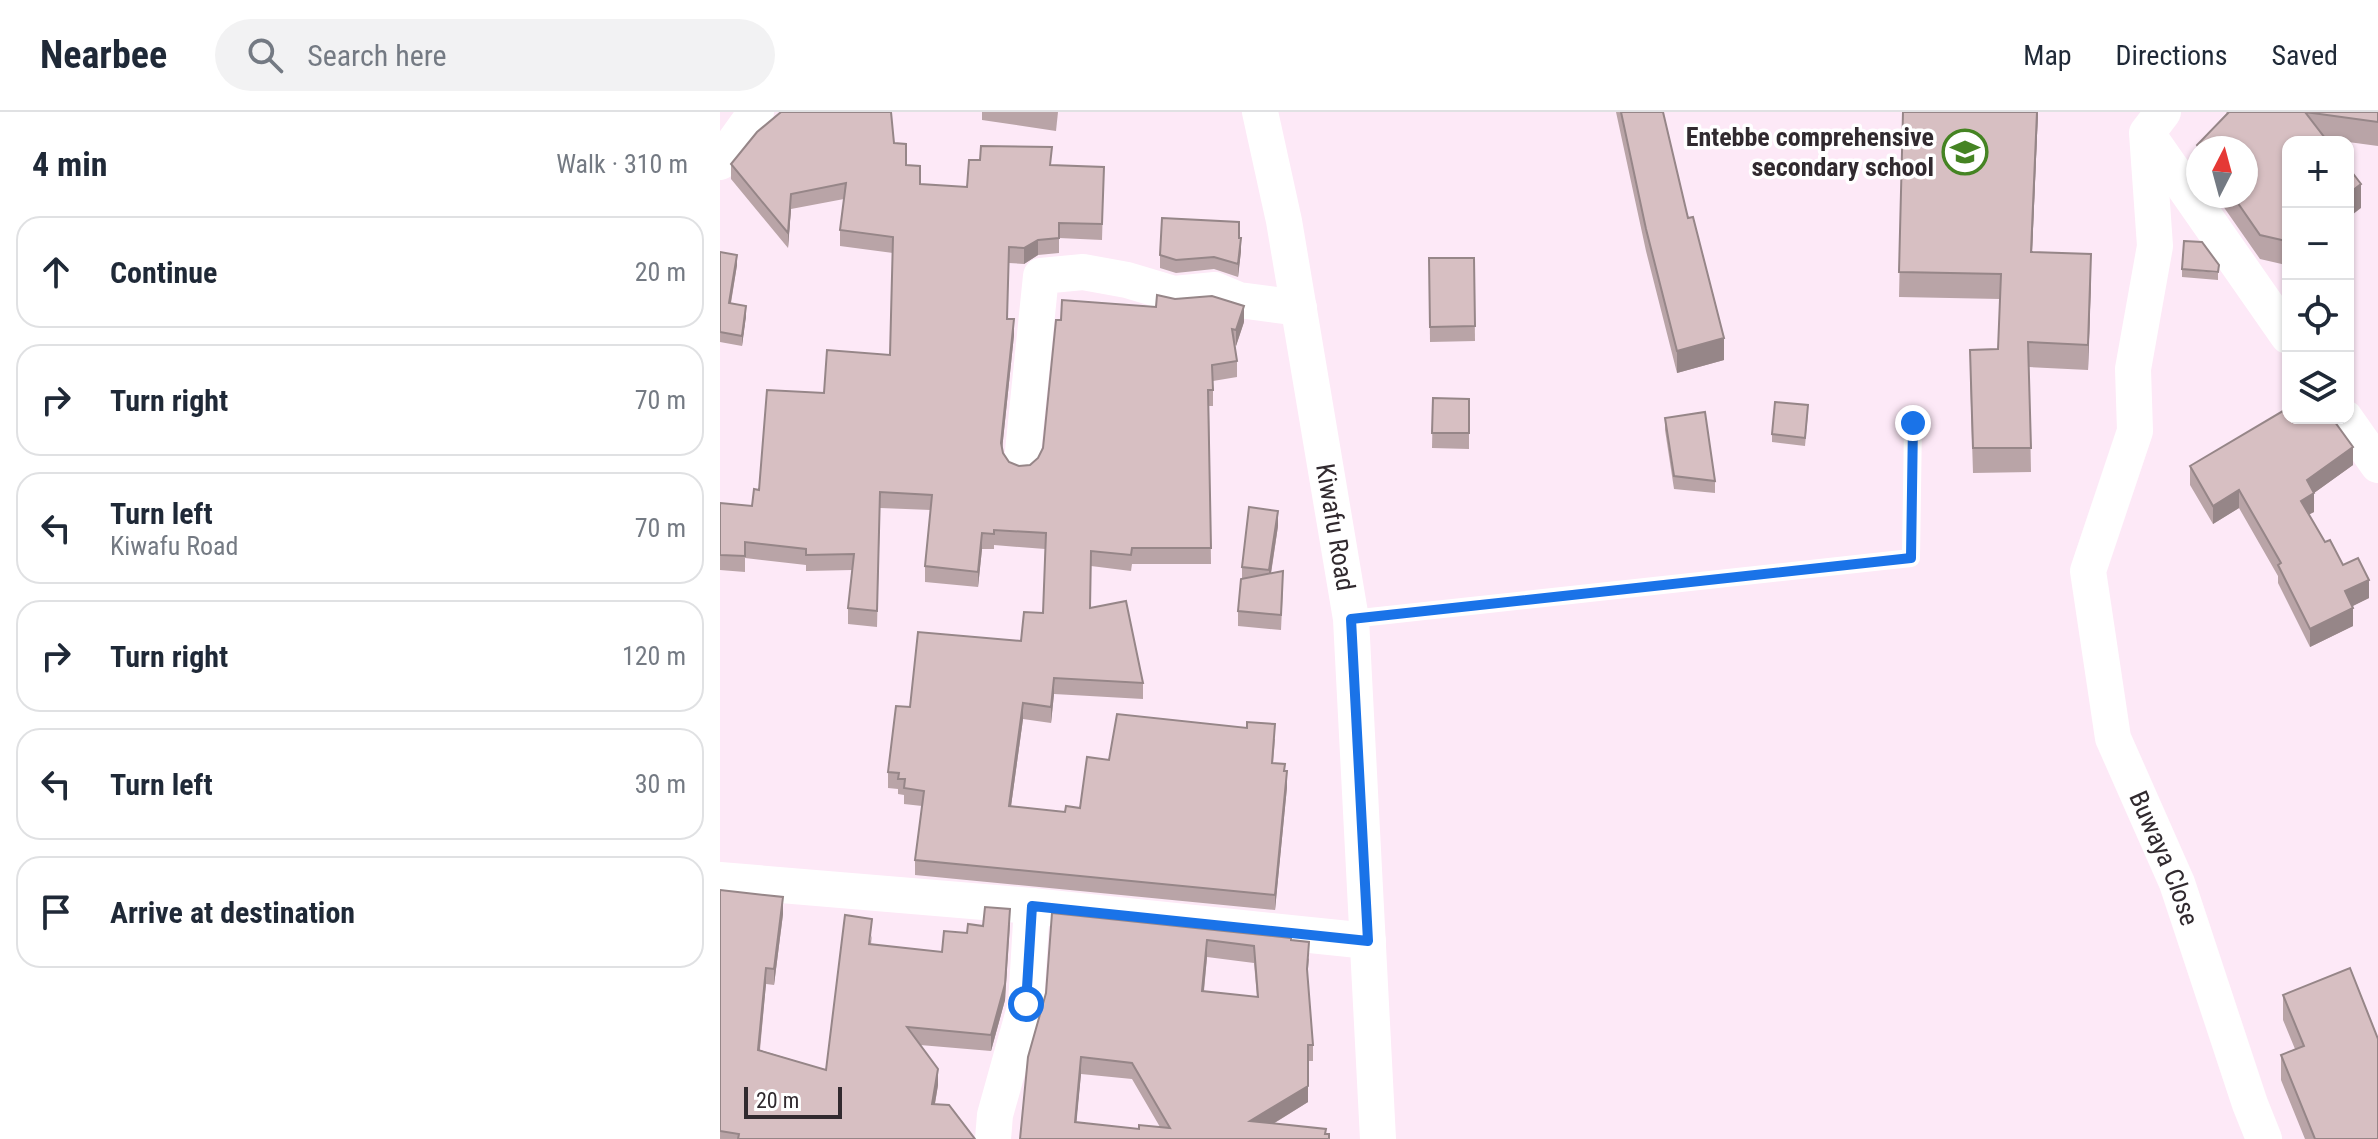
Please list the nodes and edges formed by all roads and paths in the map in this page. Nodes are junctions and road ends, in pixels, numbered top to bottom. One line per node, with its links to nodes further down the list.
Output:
1 (756, 112): 4 (street)
2 (1260, 112): 5 (street, Kiwafu Road)
3 (2155, 123): 6 (street); 17 (street, Buwaya Close)
4 (720, 162)
5 (1299, 308): 9 (street); 11 (street, Kiwafu Road)
6 (2282, 326)
7 (1913, 423): 11 (lane)
8 (2349, 424): 10 (street)
9 (1022, 461)
10 (2378, 465)
11 (1351, 619): 14 (street, Kiwafu Road)
12 (720, 880): 13 (street)
13 (1032, 906): 14 (street); 15 (street)
14 (1368, 941): 16 (street, Kiwafu Road)
15 (993, 1139)
16 (1378, 1139)
17 (2264, 1139)

